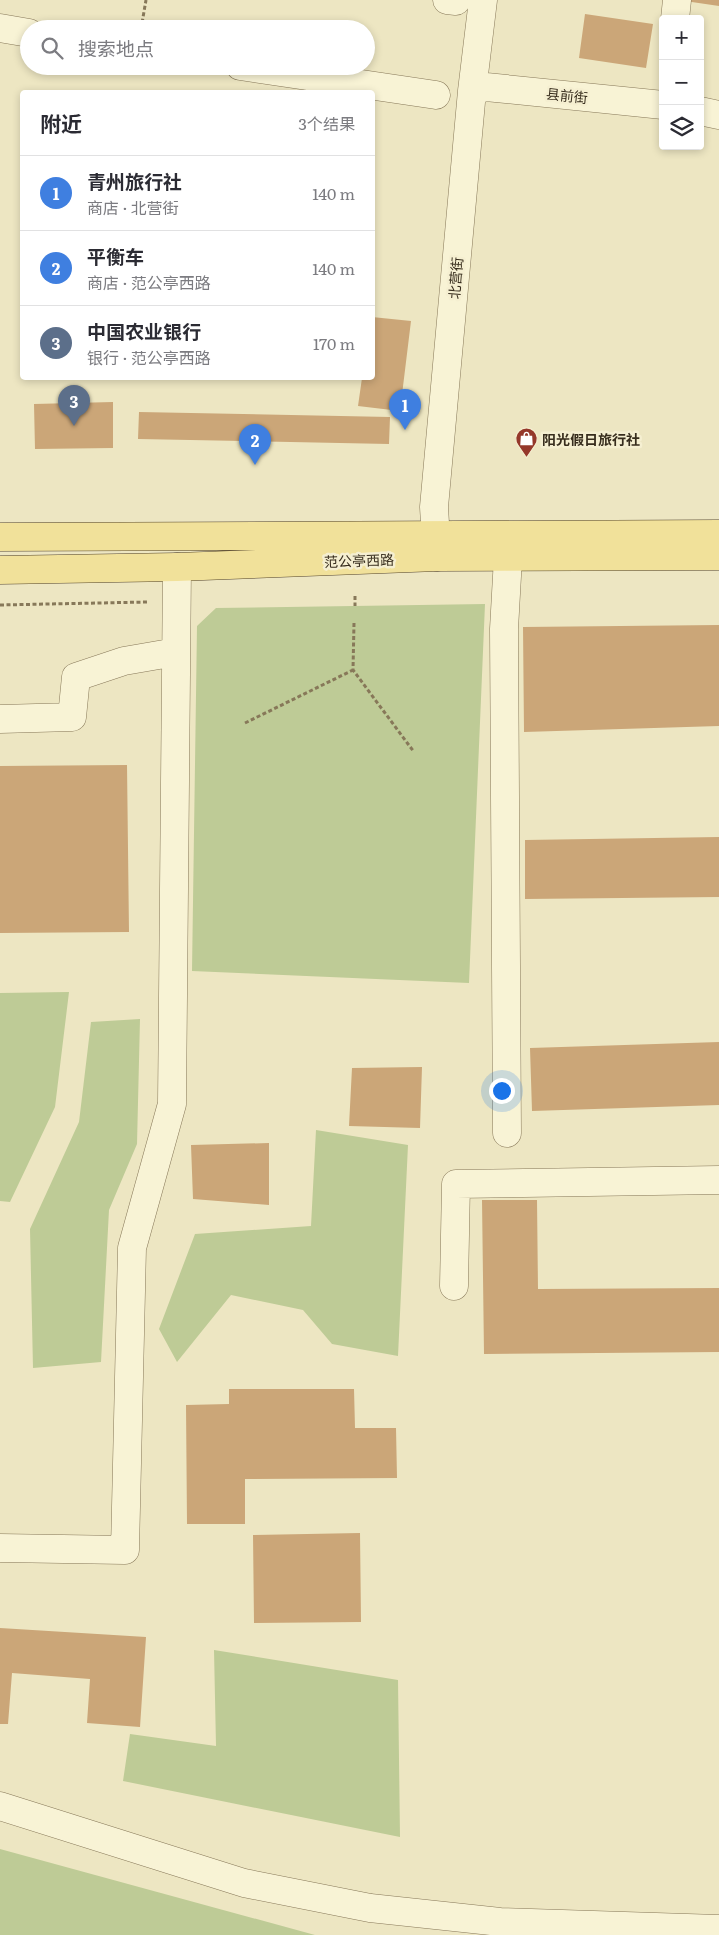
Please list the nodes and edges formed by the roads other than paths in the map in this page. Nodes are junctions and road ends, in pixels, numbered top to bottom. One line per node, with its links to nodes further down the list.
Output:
1 (484, 0): 7 (street, 北营街)
2 (677, 0): 3 (street)
3 (675, 15)
4 (0, 28): 5 (street)
5 (20, 31)
6 (301, 75): 8 (street)
7 (472, 90): 9 (street, 县前街); 14 (street, 北营街)
8 (436, 95)
9 (659, 104)
10 (704, 112): 11 (street)
11 (719, 114)
12 (719, 534): 14 (main road, 范公亭西路)
13 (0, 537): 14 (main road, 范公亭西路)
14 (436, 546): 16 (main road, 范公亭西路); 17 (main road, 范公亭西路)
15 (719, 556): 16 (main road, 范公亭西路)
16 (508, 558): 21 (street)
17 (177, 567): 18 (main road, 范公亭西路); 19 (street)
18 (0, 570)
19 (176, 652): 20 (street); 24 (street)
20 (0, 720)
21 (508, 1132)
22 (719, 1180): 23 (street)
23 (454, 1286)
24 (0, 1548)
25 (0, 1806): 26 (street)
26 (719, 1929)

